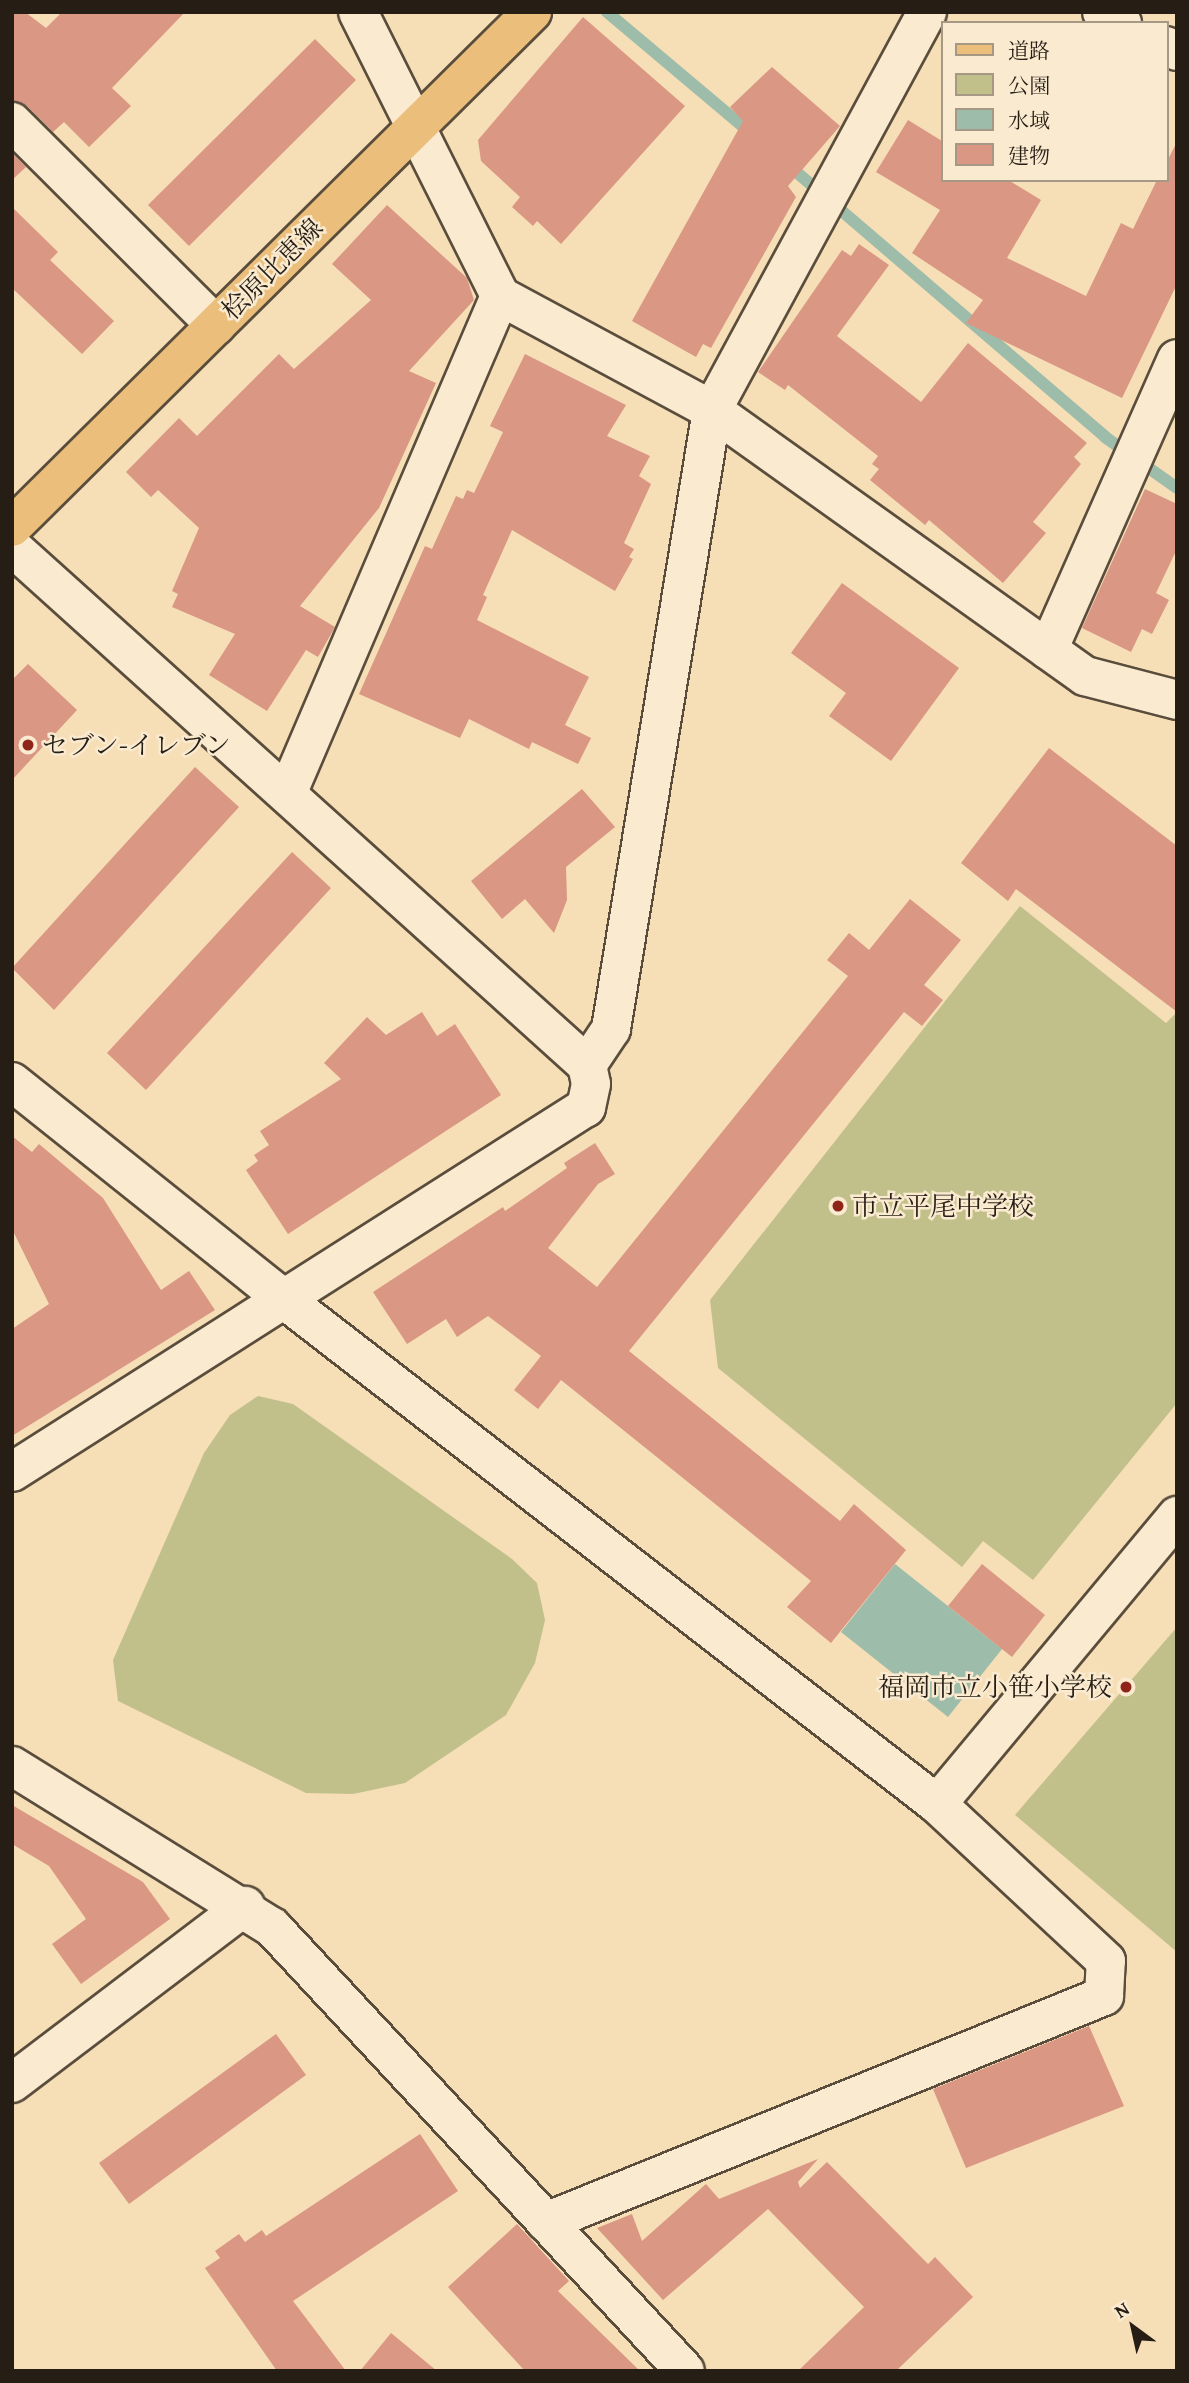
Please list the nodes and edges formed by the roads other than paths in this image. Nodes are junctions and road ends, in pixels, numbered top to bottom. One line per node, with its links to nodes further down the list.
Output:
1 (358, 12): 7 (street)
2 (533, 12): 7 (main road, 桧原比恵線)
3 (927, 12): 11 (street)
4 (1102, 12): 5 (street)
5 (1118, 21)
6 (12, 122): 9 (street)
7 (416, 124): 8 (street); 9 (main road, 桧原比恵線)
8 (500, 296): 11 (street); 16 (street)
9 (216, 325): 12 (main road, 桧原比恵線)
10 (1177, 359): 14 (street)
11 (712, 410): 14 (street); 17 (street)
12 (12, 527)
13 (12, 547): 16 (street)
14 (1048, 650): 15 (street)
15 (1177, 699)
16 (287, 794): 17 (street)
17 (587, 1065): 19 (street)
18 (12, 1083): 19 (street)
19 (281, 1297): 20 (street); 23 (street)
20 (12, 1472)
21 (1177, 1516): 23 (street)
22 (12, 1766): 24 (street)
23 (937, 1804): 26 (street)
24 (245, 1906): 25 (street); 26 (street)
25 (12, 2083)
26 (546, 2222): 27 (street)
27 (685, 2371)

